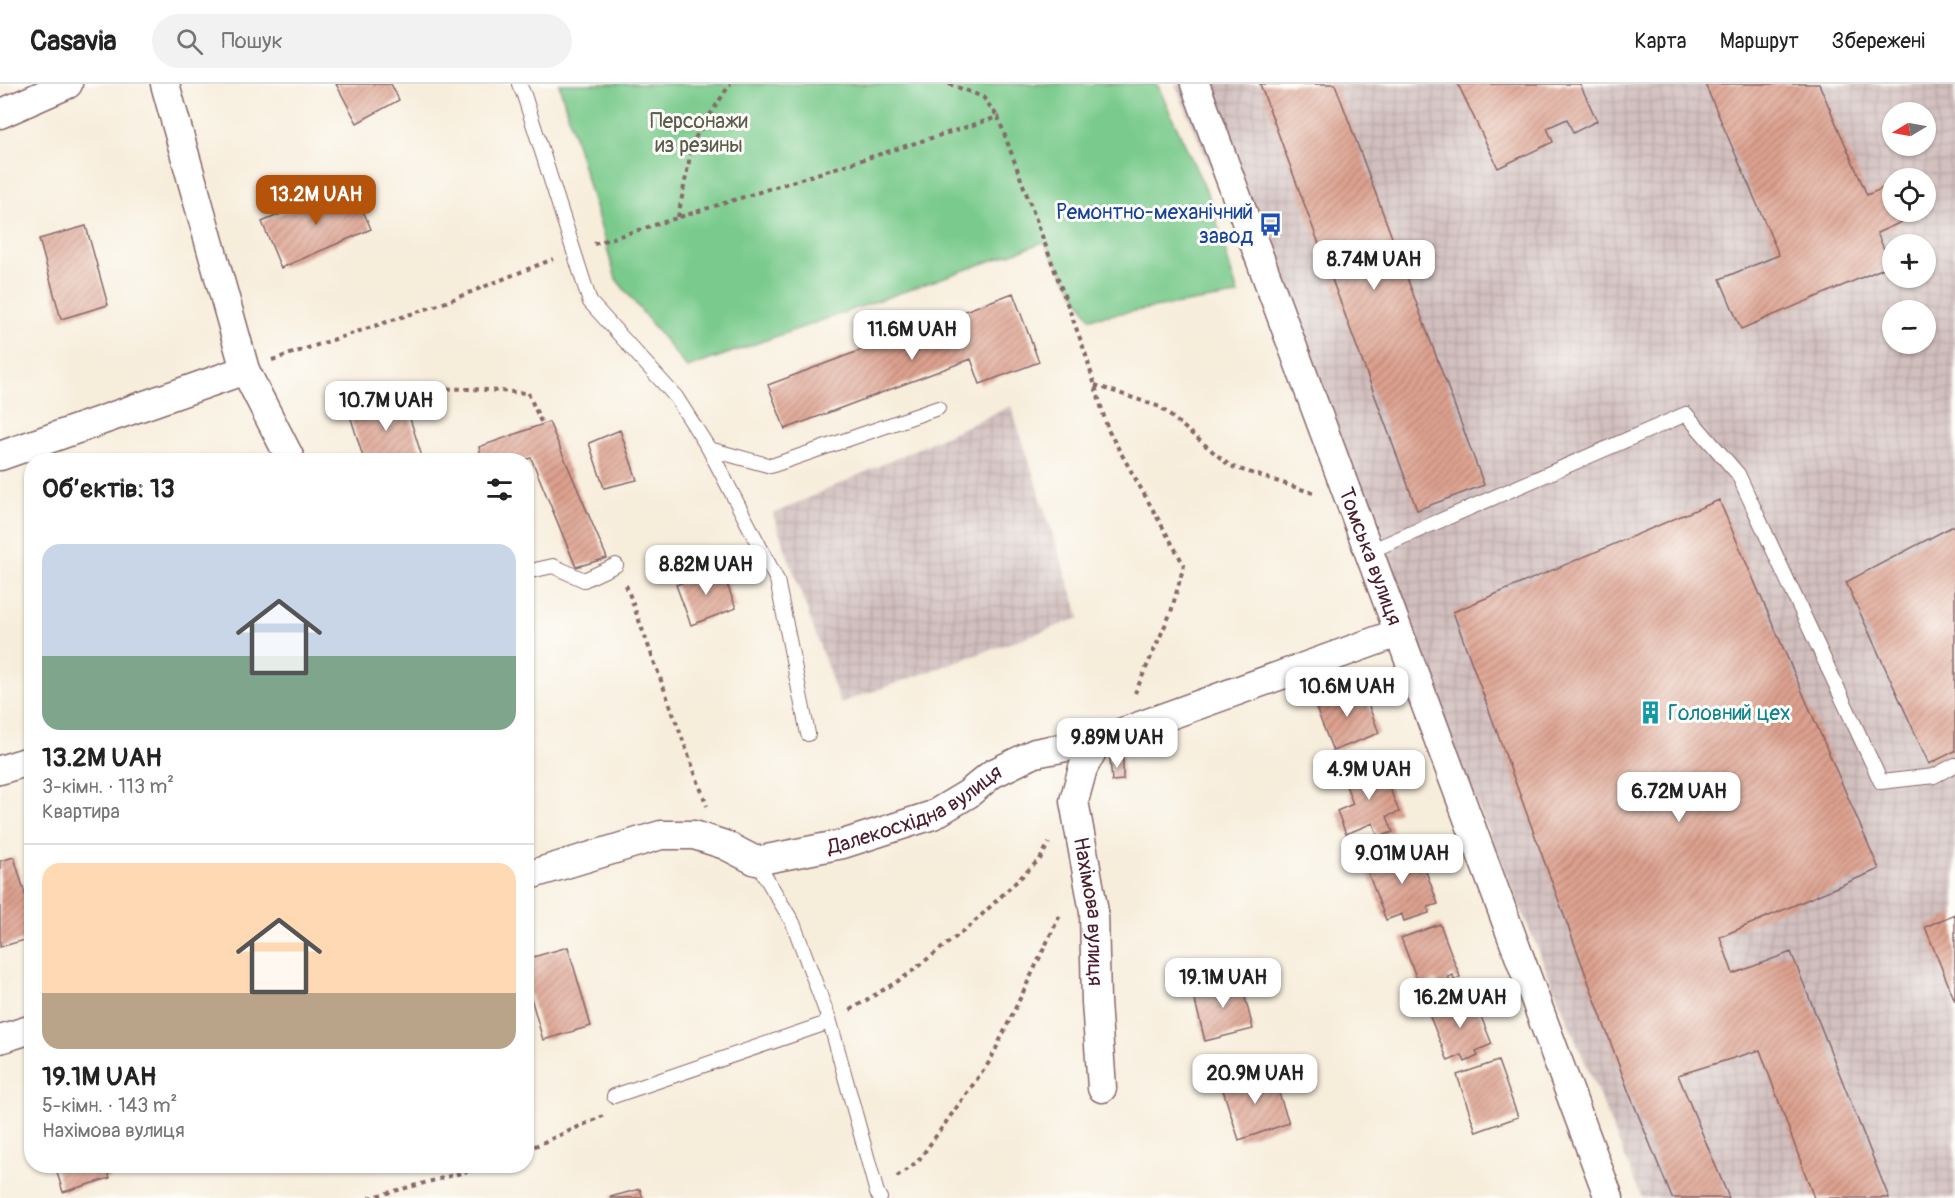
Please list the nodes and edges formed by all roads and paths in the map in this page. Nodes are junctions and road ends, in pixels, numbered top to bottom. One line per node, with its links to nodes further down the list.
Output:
1 (68, 84): 7 (street)
2 (165, 84): 11 (street)
3 (519, 84): 10 (lane)
4 (730, 84): 9 (path)
5 (949, 84): 8 (path)
6 (1195, 84): 20 (street, Томська вулиця)
7 (0, 114)
8 (998, 117): 9 (path); 12 (path)
9 (678, 217): 10 (path)
10 (573, 250): 11 (path); 16 (lane)
11 (245, 370): 17 (street); 18 (street)
12 (1095, 385): 19 (path); 25 (path)
13 (403, 396): 15 (path)
14 (938, 408): 16 (lane)
15 (542, 424)
16 (709, 450): 24 (lane)
17 (287, 453)
18 (0, 456)
19 (1315, 493)
20 (1368, 552): 23 (street, Томська вулиця); 27 (lane)
21 (616, 565): 22 (lane); 30 (path)
22 (534, 570)
23 (1398, 633): 25 (street, Далекосхідна вулиця); 43 (street, Томська вулиця)
24 (808, 734)
25 (1108, 737): 29 (street, Нахімова вулиця); 31 (street, Далекосхідна вулиця)
26 (24, 763): 28 (street)
27 (1955, 765)
28 (0, 771)
29 (1074, 801): 32 (street, Нахімова вулиця); 34 (path)
30 (718, 843): 31 (street); 33 (street)
31 (756, 861): 34 (lane)
32 (1085, 864): 37 (street, Нахімова вулиця); 41 (path)
33 (534, 874)
34 (830, 1022): 38 (lane); 41 (lane)
35 (24, 1032): 36 (street)
36 (0, 1039)
37 (1102, 1088)
38 (620, 1094): 39 (path)
39 (534, 1147)
40 (461, 1173): 42 (path)
41 (878, 1196)
42 (370, 1198)
43 (1609, 1198)

